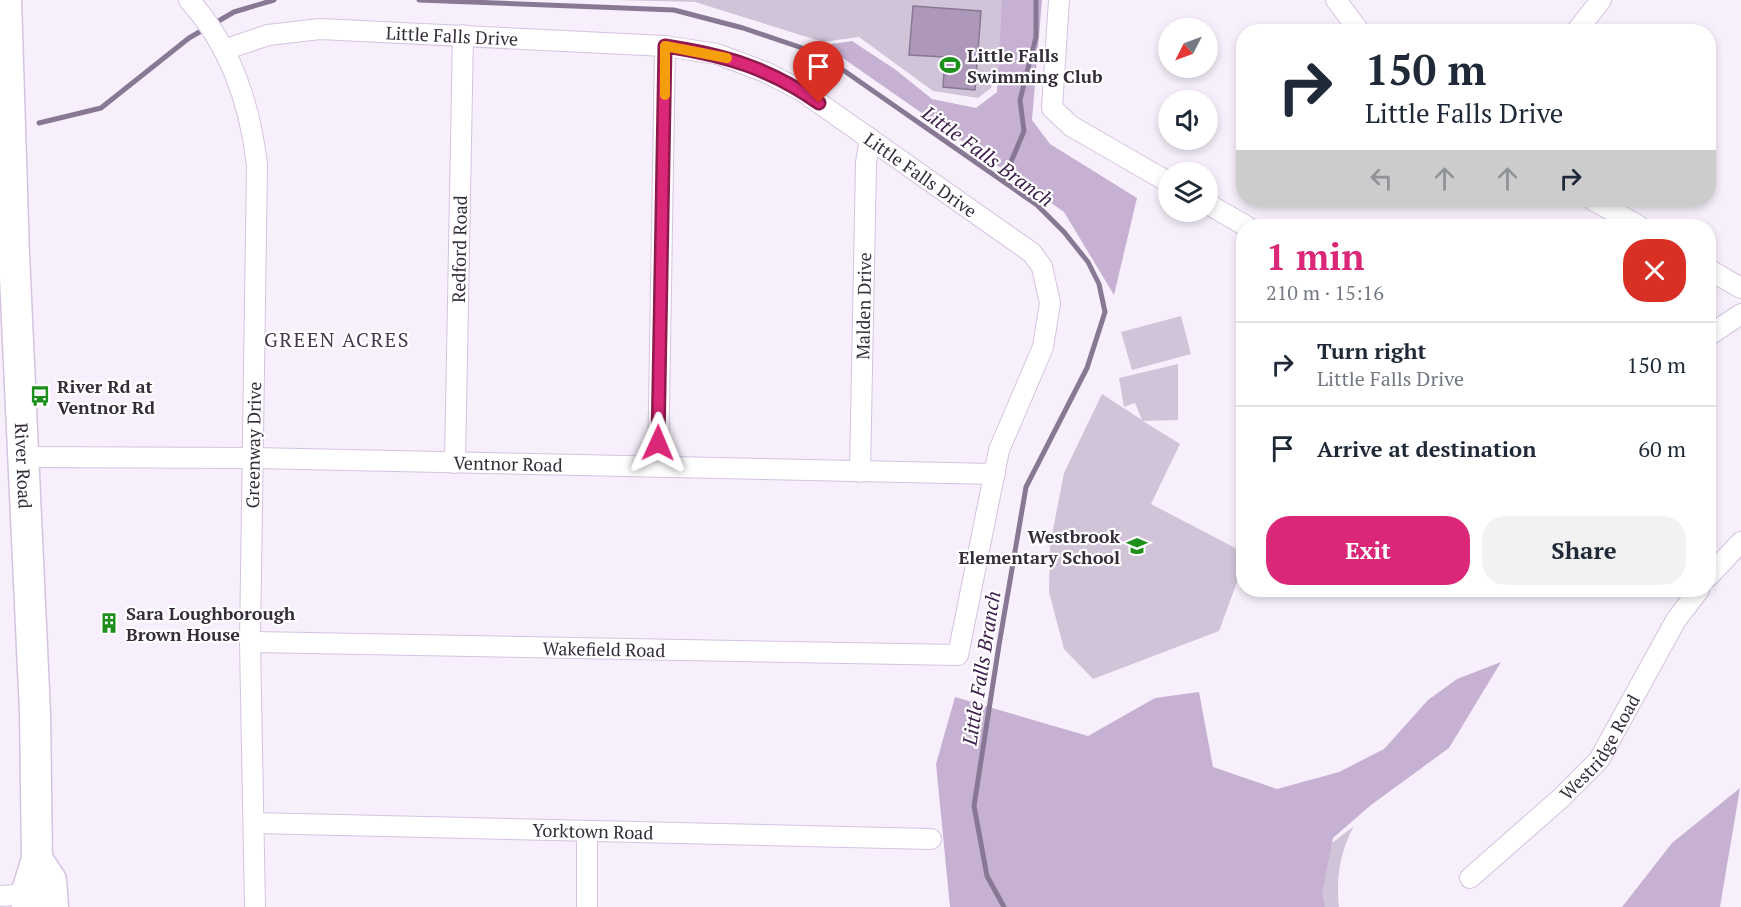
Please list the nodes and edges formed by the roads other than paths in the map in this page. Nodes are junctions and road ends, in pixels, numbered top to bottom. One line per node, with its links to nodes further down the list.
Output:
1 (6, 0): 21 (main road, River Road)
2 (189, 0): 9 (street, Greenway Drive)
3 (1059, 0): 12 (street)
4 (1336, 0): 6 (street)
5 (1601, 0): 7 (street)
6 (1354, 24)
7 (1582, 24)
8 (463, 34): 9 (street, Little Falls Drive); 10 (street, Little Falls Drive); 23 (street, Redford Road)
9 (220, 43): 22 (street, Greenway Drive)
10 (665, 46): 11 (street, Little Falls Drive); 24 (street)
11 (870, 138): 25 (street, Malden Drive); 26 (street, Little Falls Drive)
12 (1158, 176)
13 (1605, 207): 15 (street)
14 (1218, 210): 16 (street)
15 (1626, 219)
16 (1236, 220)
17 (1716, 274): 18 (street)
18 (1741, 288)
19 (1741, 314): 20 (street)
20 (1716, 331)
21 (22, 457): 22 (street, Ventnor Road); 35 (main road, River Road)
22 (253, 458): 23 (street, Ventnor Road); 30 (street, Greenway Drive)
23 (455, 463): 24 (street, Ventnor Road)
24 (658, 467): 25 (street, Ventnor Road)
25 (860, 472): 26 (street, Ventnor Road)
26 (995, 474): 31 (street, Little Falls Drive)
27 (1741, 542): 28 (street)
28 (1716, 569)
29 (1694, 597): 36 (street, Westridge Road)
30 (250, 642): 31 (street, Wakefield Road); 32 (street, Greenway Drive)
31 (958, 656)
32 (254, 824): 33 (street, Yorktown Road); 39 (street, Greenway Drive)
33 (587, 831): 34 (street, Yorktown Road); 40 (street)
34 (931, 838)
35 (37, 860): 37 (main road, River Road); 38 (main road, River Road)
36 (1470, 878)
37 (24, 901)
38 (53, 907)
39 (255, 907)
40 (587, 907)

